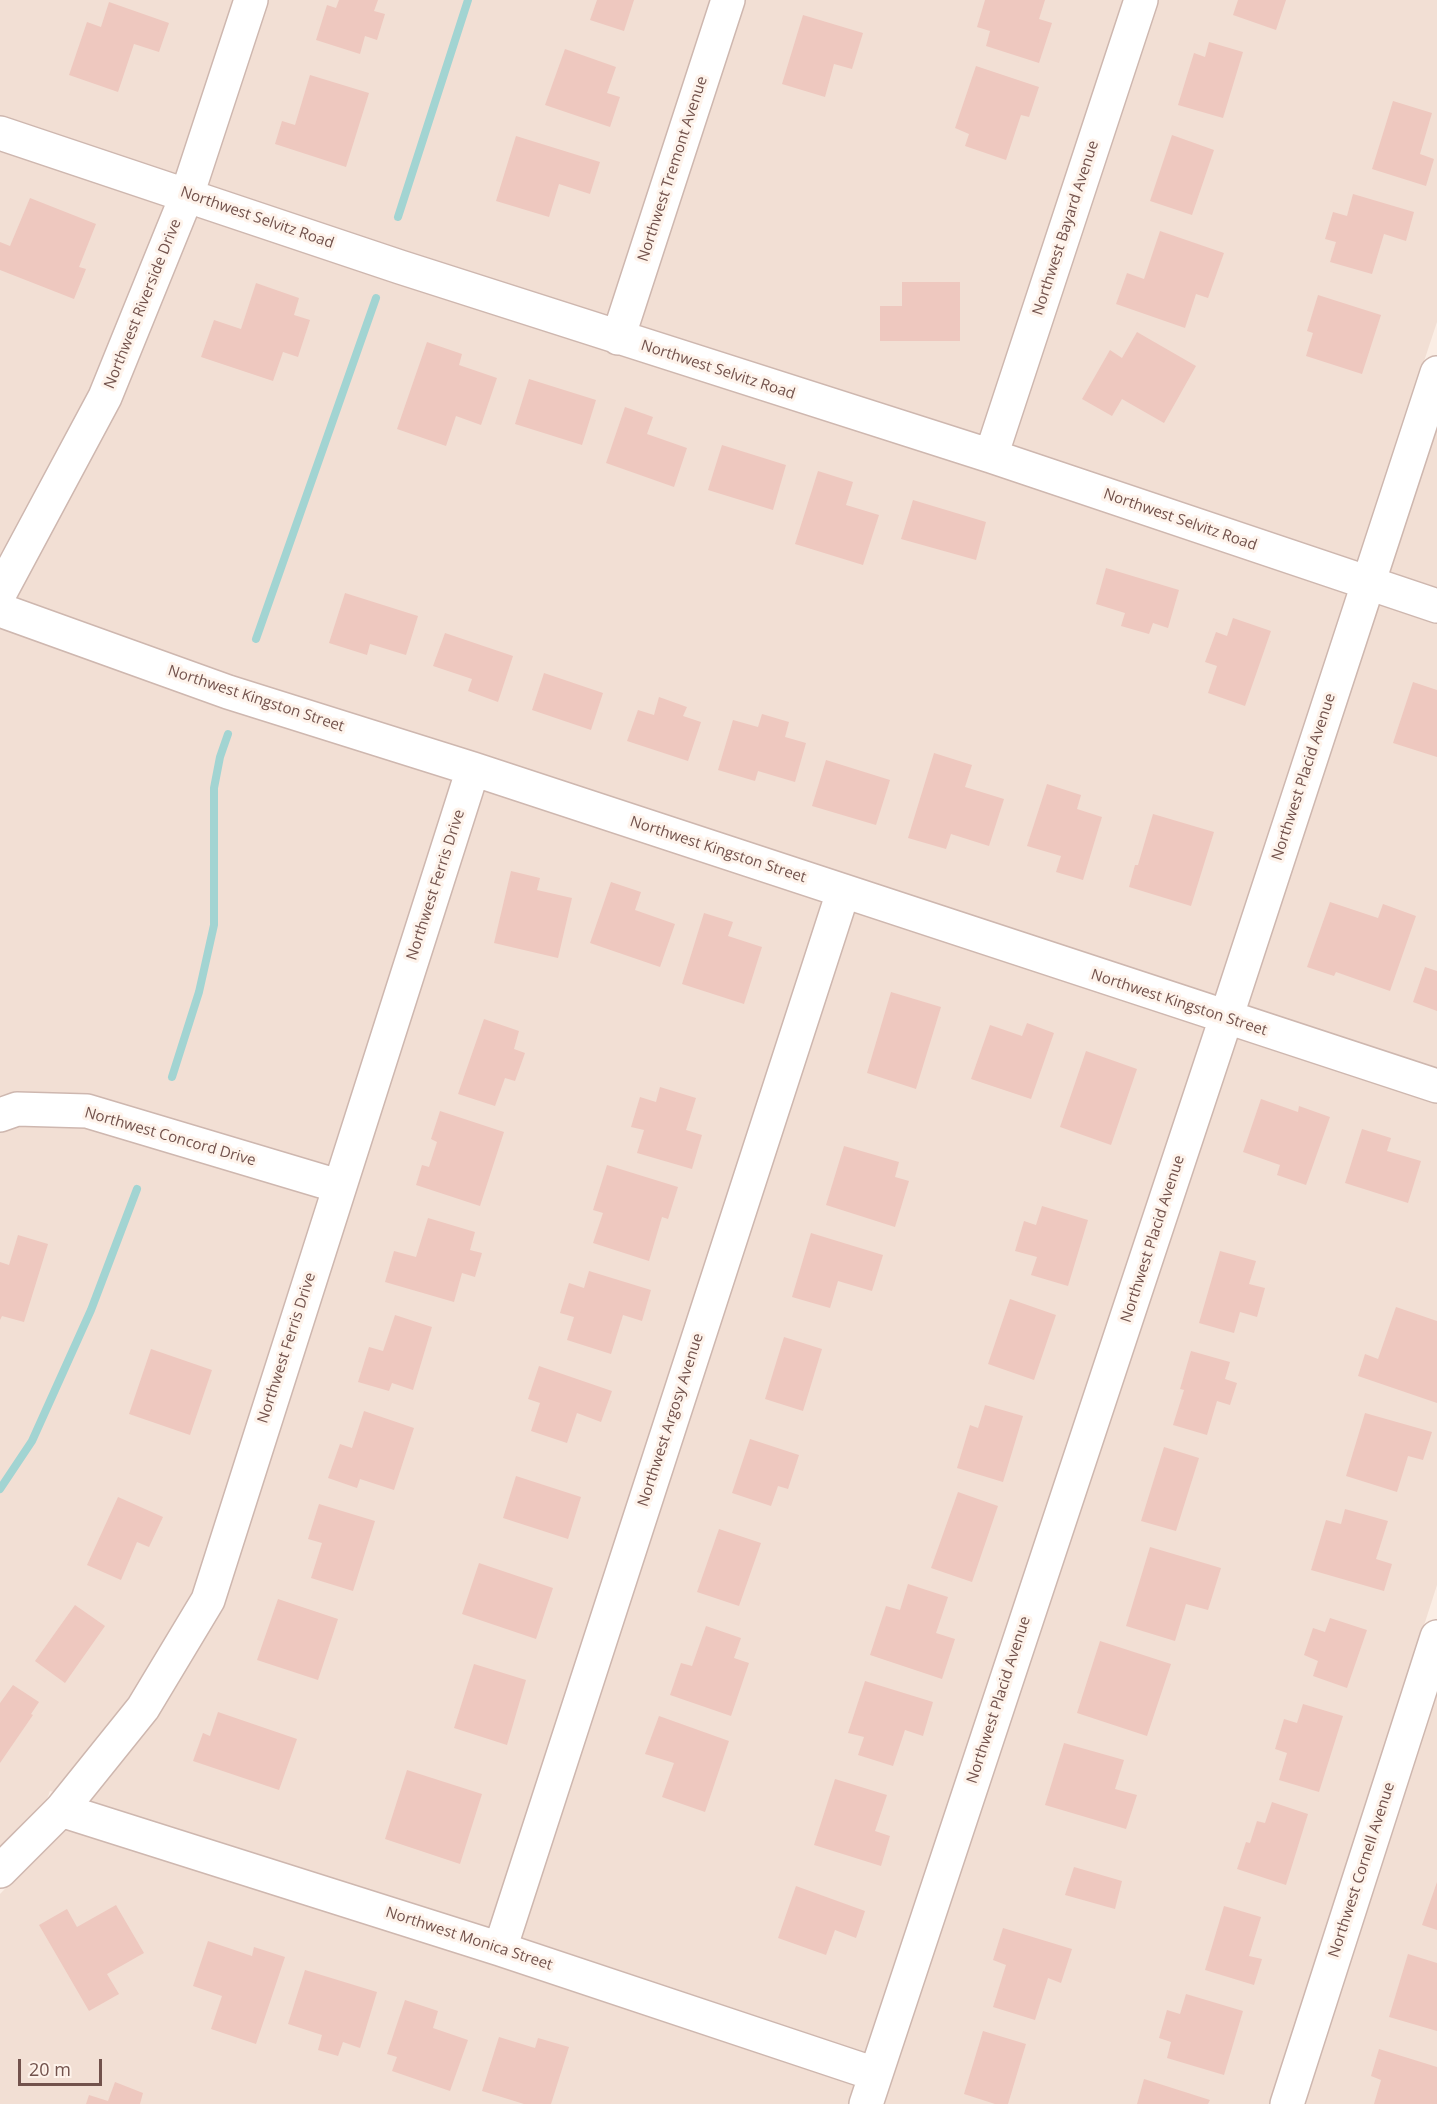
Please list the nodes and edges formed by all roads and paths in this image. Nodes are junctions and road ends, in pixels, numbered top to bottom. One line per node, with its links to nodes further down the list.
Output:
1 (251, 0): 5 (street, Northwest Riverside Drive)
2 (728, 0): 6 (street, Northwest Tremont Avenue)
3 (1141, 0): 8 (street, Northwest Bayard Avenue)
4 (0, 133): 5 (street, Northwest Selvitz Road)
5 (188, 195): 6 (street, Northwest Selvitz Road); 10 (street, Northwest Riverside Drive)
6 (618, 338): 8 (street, Northwest Selvitz Road)
7 (1437, 373): 9 (street, Northwest Placid Avenue)
8 (991, 456): 9 (street, Northwest Selvitz Road)
9 (1368, 584): 11 (street, Northwest Selvitz Road); 15 (street, Northwest Placid Avenue)
10 (0, 593)
11 (1437, 606)
12 (0, 610): 13 (street, Northwest Kingston Street)
13 (473, 769): 14 (street, Northwest Kingston Street); 18 (street, Northwest Ferris Drive)
14 (843, 892): 15 (street, Northwest Kingston Street); 22 (street, Northwest Argosy Avenue)
15 (1226, 1018): 16 (street, Northwest Kingston Street); 23 (street, Northwest Placid Avenue)
16 (1437, 1086)
17 (0, 1115): 18 (street, Northwest Concord Drive)
18 (338, 1186): 20 (street, Northwest Ferris Drive)
19 (1437, 1637): 25 (street, Northwest Cornell Avenue)
20 (61, 1810): 21 (street, Northwest Ferris Drive); 22 (street, Northwest Monica Street)
21 (0, 1871)
22 (500, 1949): 23 (street, Northwest Monica Street)
23 (875, 2073): 24 (street, Northwest Placid Avenue)
24 (866, 2104)
25 (1287, 2104)

